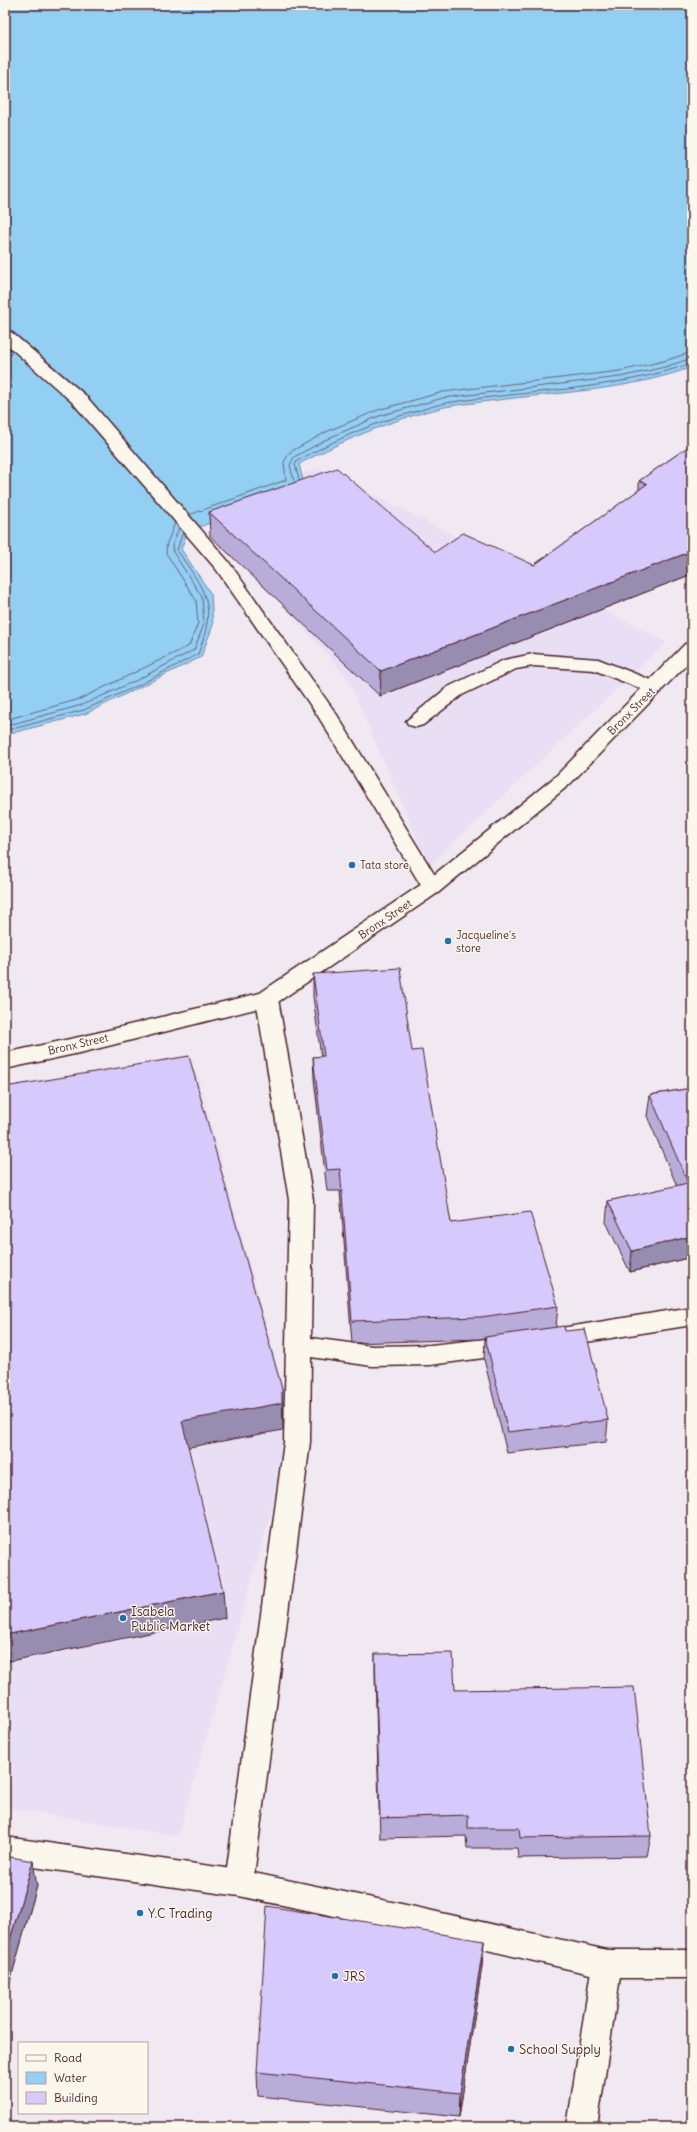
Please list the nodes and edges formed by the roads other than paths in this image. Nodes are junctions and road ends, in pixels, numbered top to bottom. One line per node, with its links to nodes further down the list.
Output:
1 (5, 335): 5 (street)
2 (692, 648): 3 (street, Bronx Street)
3 (654, 688): 4 (street); 5 (street, Bronx Street)
4 (416, 721)
5 (432, 887): 6 (street, Bronx Street)
6 (267, 999): 7 (street, Bronx Street); 9 (street)
7 (5, 1061)
8 (692, 1316): 9 (street)
9 (298, 1346): 11 (street)
10 (5, 1850): 11 (street)
11 (238, 1883): 12 (street)
12 (607, 1964): 13 (street); 14 (street)
13 (692, 1964)
14 (582, 2127)

